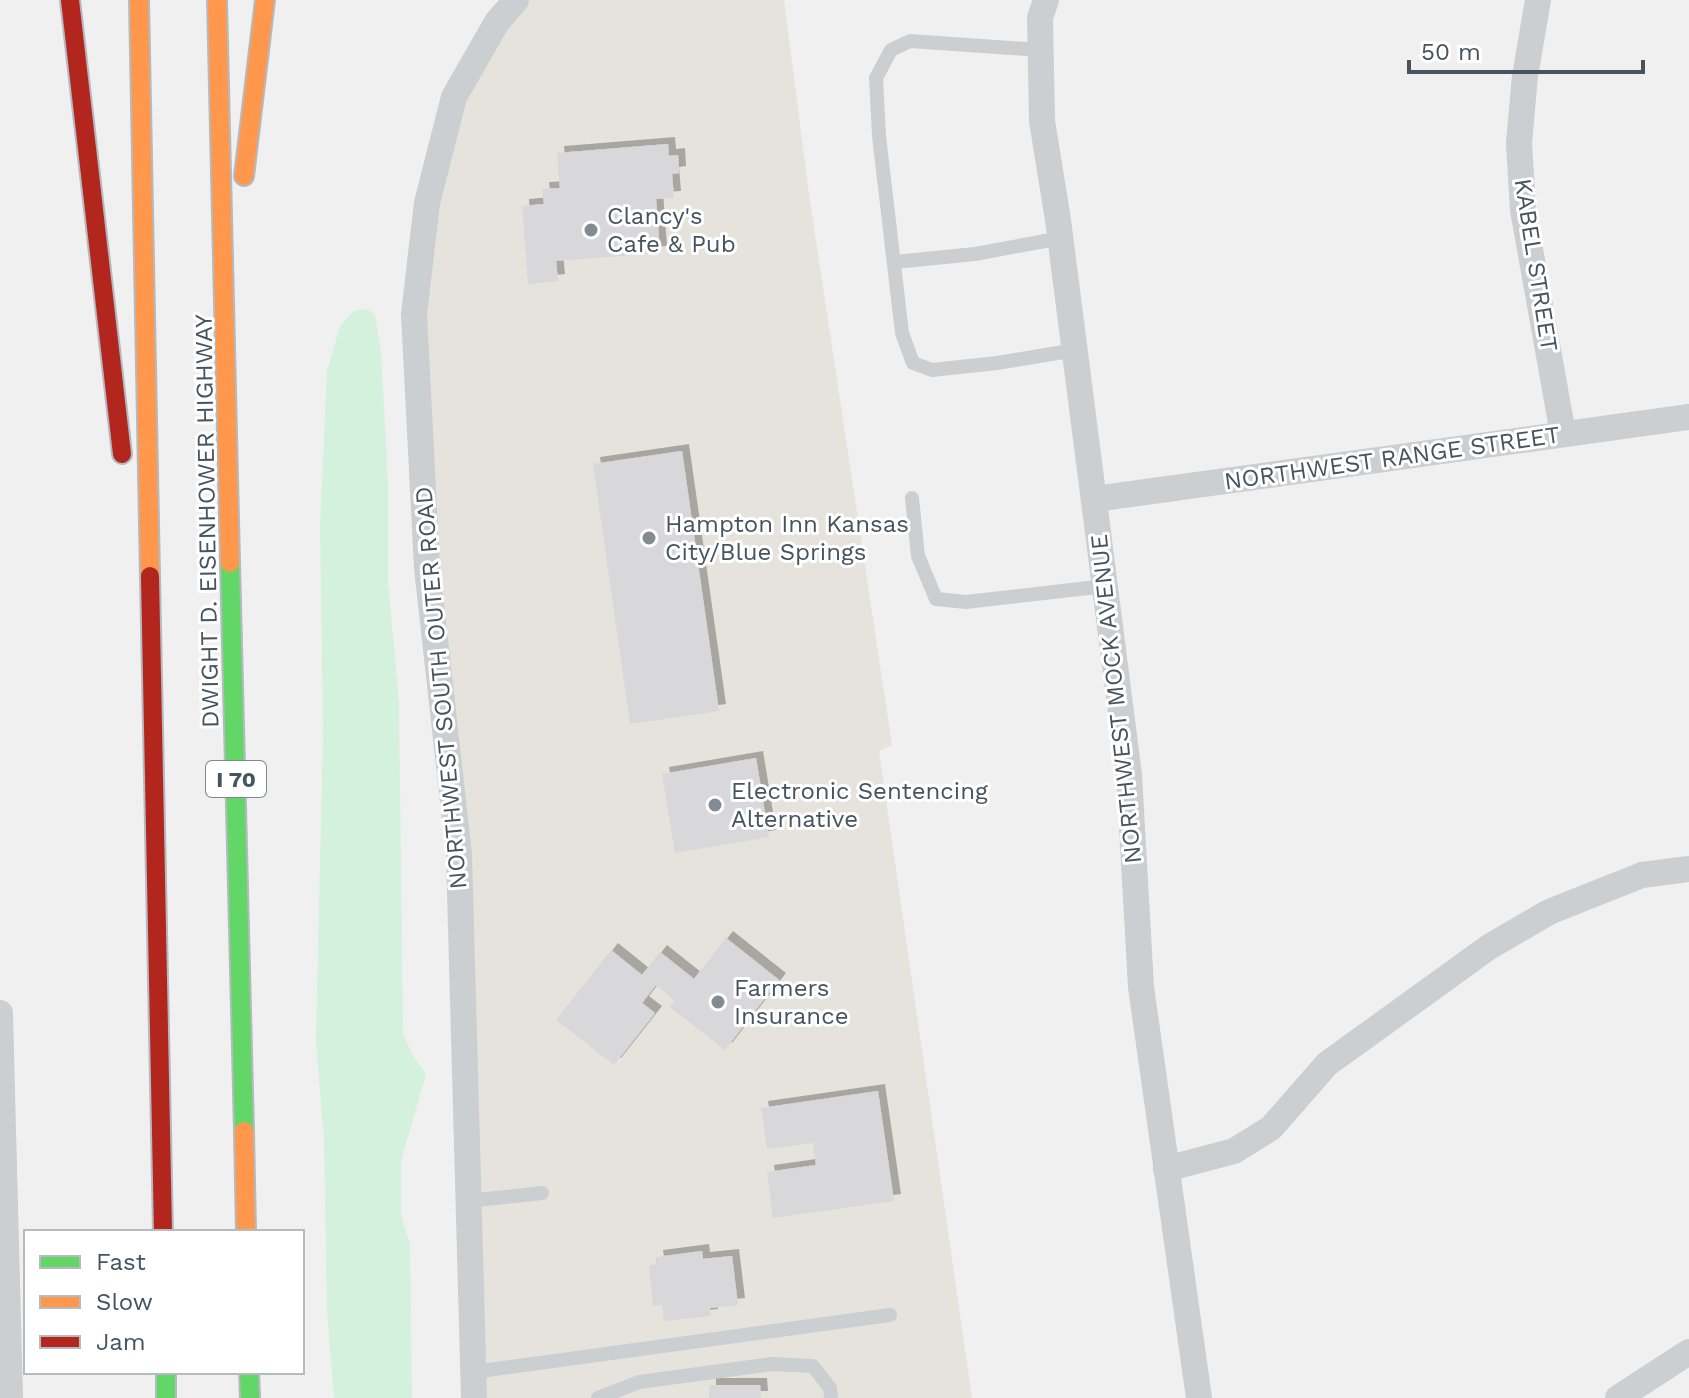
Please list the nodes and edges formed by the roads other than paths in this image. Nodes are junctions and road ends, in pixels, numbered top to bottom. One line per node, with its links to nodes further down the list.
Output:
1 (70, 0): 15 (highway)
2 (139, 0): 20 (highway)
3 (217, 0): 11 (highway, DWIGHT D. EISENHOWER HIGHWAY / I 70)
4 (265, 0): 11 (highway)
5 (516, 0): 25 (street, NORTHWEST SOUTH OUTER ROAD)
6 (1046, 0): 8 (street, NORTHWEST MOCK AVENUE)
7 (1538, 0): 14 (street, KABEL STREET)
8 (1040, 50): 9 (street, NORTHWEST MOCK AVENUE); 10 (lane)
9 (1061, 238): 10 (lane); 12 (street, NORTHWEST MOCK AVENUE)
10 (895, 262): 12 (lane)
11 (227, 326): 27 (highway, DWIGHT D. EISENHOWER HIGHWAY / I 70)
12 (1076, 350): 17 (street, NORTHWEST MOCK AVENUE)
13 (1689, 417): 14 (street, NORTHWEST RANGE STREET)
14 (1563, 434): 17 (street, NORTHWEST RANGE STREET)
15 (124, 476)
16 (912, 498): 19 (lane)
17 (1095, 499): 19 (street, NORTHWEST MOCK AVENUE)
18 (132, 540): 20 (highway)
19 (1106, 586): 23 (street, NORTHWEST MOCK AVENUE)
20 (151, 715): 26 (highway)
21 (1689, 869): 23 (street)
22 (0, 1013): 33 (street)
23 (1166, 1169): 38 (street, NORTHWEST MOCK AVENUE)
24 (542, 1193): 25 (lane)
25 (468, 1201): 32 (street, NORTHWEST SOUTH OUTER ROAD)
26 (163, 1230)
27 (246, 1230)
28 (890, 1315): 32 (lane)
29 (1689, 1352): 39 (street)
30 (166, 1374): 34 (highway)
31 (249, 1374): 35 (highway)
32 (473, 1385)
33 (10, 1398)
34 (166, 1398)
35 (250, 1398)
36 (598, 1398): 37 (lane)
37 (831, 1398)
38 (1199, 1398)
39 (1618, 1398)

